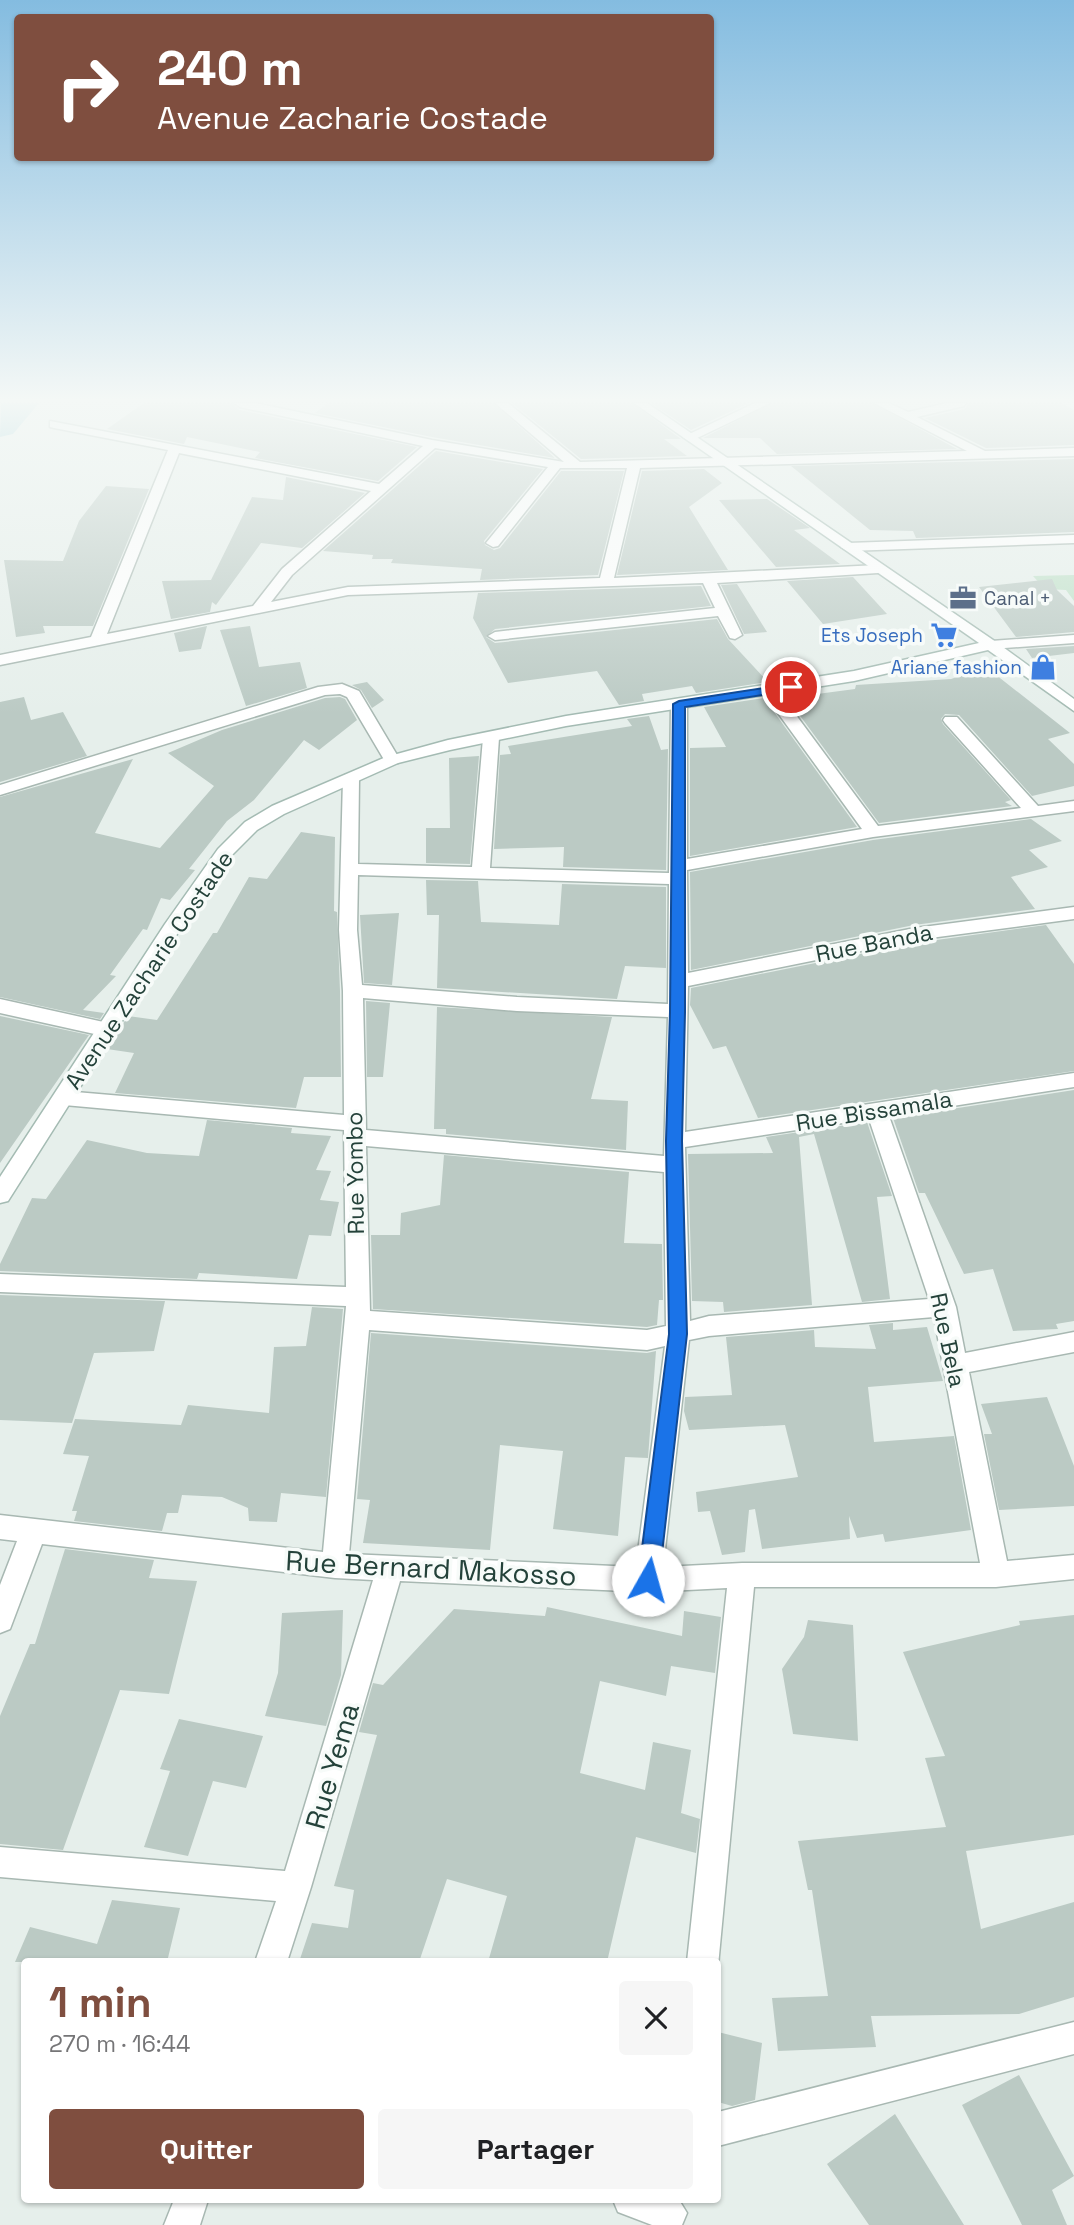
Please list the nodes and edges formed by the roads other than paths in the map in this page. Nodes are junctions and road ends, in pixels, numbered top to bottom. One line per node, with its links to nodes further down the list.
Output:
1 (151, 507): 17 (street)
2 (362, 507): 12 (street)
3 (522, 507): 7 (street)
4 (624, 507): 11 (street)
5 (790, 507): 8 (street)
6 (1074, 539): 8 (street)
7 (493, 543)
8 (848, 547): 9 (street)
9 (878, 569): 10 (street); 18 (street)
10 (708, 579): 11 (street); 13 (street)
11 (606, 582): 12 (street)
12 (259, 607): 17 (street)
13 (723, 611): 14 (street); 15 (street)
14 (735, 635)
15 (495, 636)
16 (1074, 639): 18 (street, Avenue Zacharie Costade)
17 (97, 641): 19 (street)
18 (991, 645): 20 (street, Avenue Zacharie Costade); 22 (street)
19 (0, 660)
20 (770, 691): 21 (street, Avenue Zacharie Costade); 30 (street)
21 (679, 704): 24 (street, Avenue Zacharie Costade); 33 (street)
22 (1074, 706)
23 (951, 720): 29 (street)
24 (491, 738): 25 (street, Avenue Zacharie Costade); 32 (street)
25 (392, 760): 26 (street, Avenue Zacharie Costade); 27 (street)
26 (351, 779): 31 (street, Rue Yombo); 39 (street, Avenue Zacharie Costade)
27 (0, 790)
28 (1074, 806): 29 (street)
29 (1034, 811): 30 (street)
30 (873, 832): 33 (street)
31 (348, 869): 32 (street); 36 (street, Rue Yombo)
32 (481, 872): 33 (street)
33 (678, 873): 35 (street)
34 (1074, 913): 35 (street, Rue Banda)
35 (676, 982): 38 (street)
36 (353, 991): 38 (street); 43 (street, Rue Yombo)
37 (0, 1006): 39 (street)
38 (678, 1012): 44 (street)
39 (108, 1030): 41 (street, Avenue Zacharie Costade)
40 (1074, 1080): 42 (street, Rue Bissamala)
41 (64, 1098): 43 (street); 46 (street, Avenue Zacharie Costade)
42 (877, 1112): 44 (street, Rue Bissamala); 48 (street, Rue Bela)
43 (355, 1130): 45 (street); 49 (street, Rue Yombo)
44 (674, 1141): 45 (street)
45 (675, 1165): 50 (street)
46 (0, 1195)
47 (0, 1283): 49 (street)
48 (944, 1307): 50 (street); 52 (street, Rue Bela)
49 (357, 1308): 50 (street); 55 (street, Rue Yombo)
50 (678, 1334): 60 (street)
51 (1074, 1342): 52 (street)
52 (954, 1365): 59 (street, Rue Bela)
53 (0, 1527): 54 (street, Rue Bernard Makosso)
54 (34, 1531): 55 (street, Rue Bernard Makosso); 61 (street)
55 (335, 1566): 57 (street, Rue Bernard Makosso)
56 (1074, 1567): 59 (street, Rue Bernard Makosso)
57 (390, 1569): 60 (street, Rue Bernard Makosso); 63 (street, Rue Yema)
58 (742, 1575): 59 (street, Rue Bernard Makosso); 60 (street, Rue Bernard Makosso); 65 (street)
59 (996, 1575)
60 (648, 1580)
61 (0, 1620)
62 (0, 1862): 63 (street)
63 (296, 1887): 64 (street, Rue Yema)
64 (272, 1958)
65 (703, 1958)
66 (1074, 2038): 67 (street)
67 (721, 2128)
68 (190, 2203): 71 (street)
69 (638, 2203): 70 (street)
70 (670, 2213)
71 (182, 2225)

